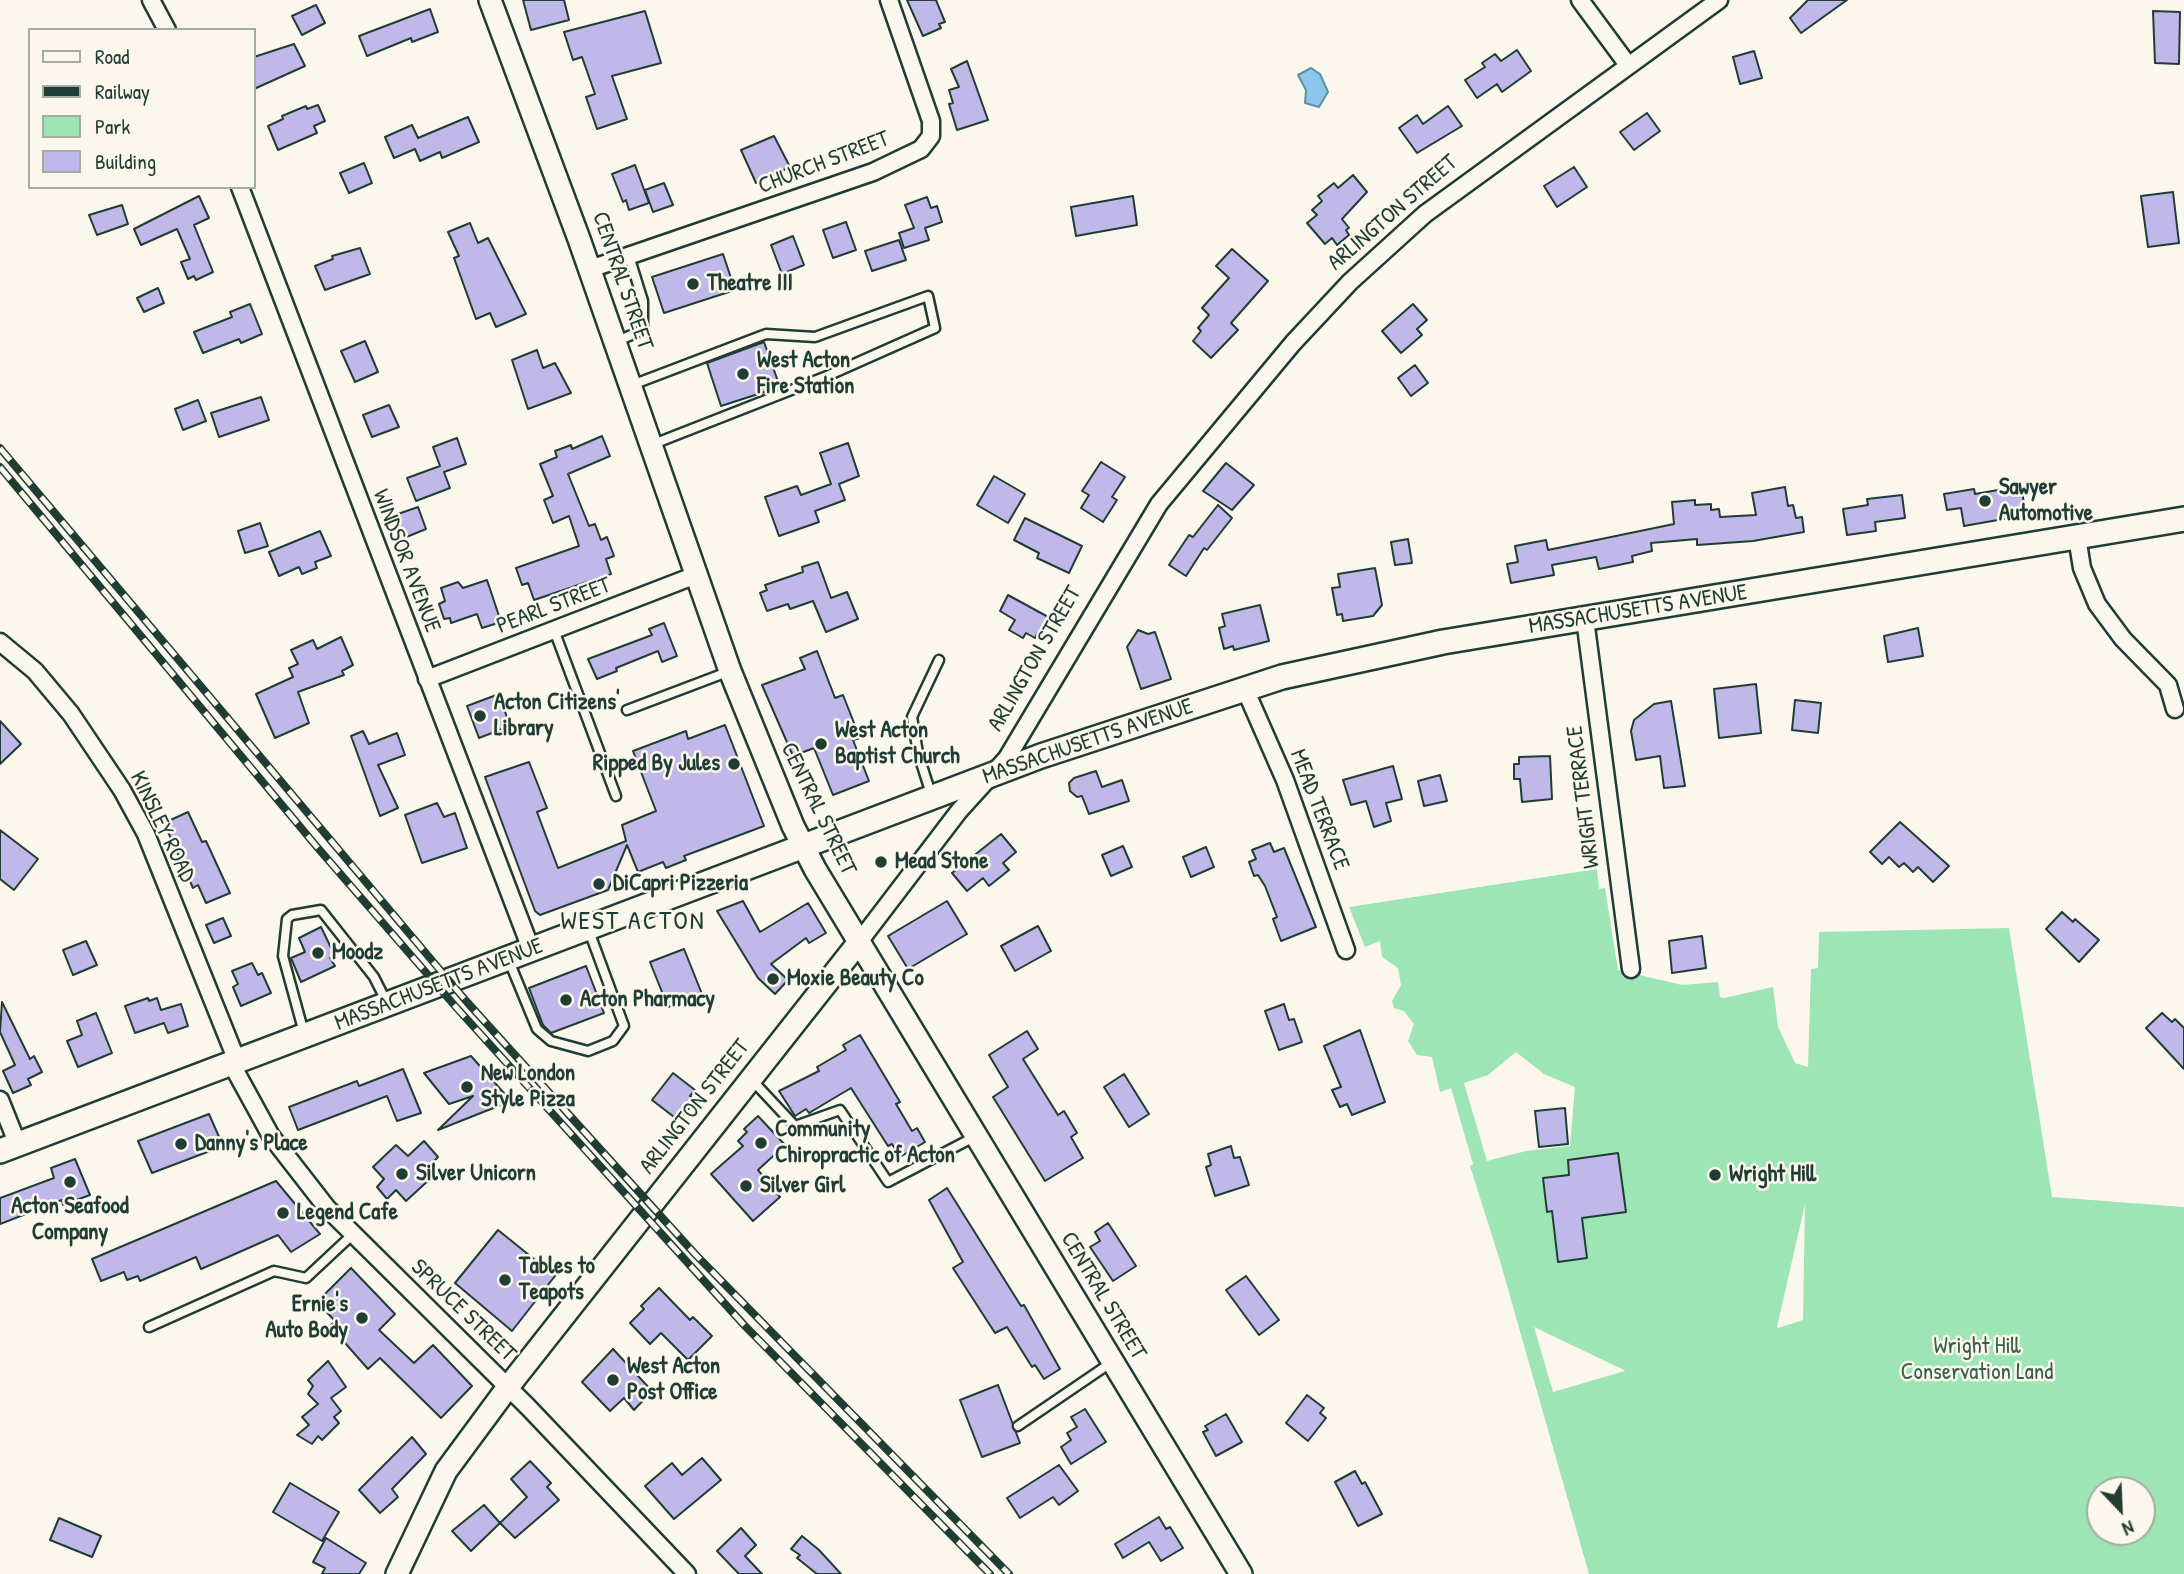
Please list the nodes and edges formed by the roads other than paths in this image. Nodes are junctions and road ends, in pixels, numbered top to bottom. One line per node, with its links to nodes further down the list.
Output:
1 (151, 0): 6 (street)
2 (490, 0): 10 (street, CENTRAL STREET)
3 (888, 0): 9 (street, CHURCH STREET)
4 (1580, 0): 7 (street)
5 (1719, 0): 7 (street, ARLINGTON STREET)
6 (166, 28)
7 (1628, 65): 26 (street, ARLINGTON STREET)
8 (241, 189): 22 (street, WINDSOR AVENUE)
9 (629, 256): 10 (street, CHURCH STREET); 11 (lane)
10 (590, 269): 11 (street, CENTRAL STREET)
11 (615, 342): 12 (street, CENTRAL STREET)
12 (630, 386): 13 (street, CENTRAL STREET); 13 (lane)
13 (651, 445): 16 (street, CENTRAL STREET)
14 (2184, 519): 15 (main road, MASSACHUSETTS AVENUE)
15 (2077, 537): 17 (main road, MASSACHUSETTS AVENUE); 24 (street)
16 (696, 575): 18 (street, PEARL STREET); 21 (street, CENTRAL STREET)
17 (1586, 619): 23 (main road, MASSACHUSETTS AVENUE); 35 (street, WRIGHT TERRACE)
18 (554, 631): 22 (street, PEARL STREET); 27 (lane)
19 (0, 642): 38 (street, KINSLEY ROAD)
20 (939, 660): 28 (lane)
21 (730, 671): 25 (lane); 29 (street, CENTRAL STREET)
22 (428, 679): 32 (street, WINDSOR AVENUE)
23 (1245, 689): 26 (main road, MASSACHUSETTS AVENUE); 33 (street, MEAD TERRACE)
24 (2175, 709)
25 (628, 710)
26 (993, 775): 28 (main road, MASSACHUSETTS AVENUE); 31 (street, ARLINGTON STREET)
27 (617, 796)
28 (932, 797): 29 (main road, MASSACHUSETTS AVENUE)
29 (803, 846): 30 (main road, MASSACHUSETTS AVENUE); 31 (street, CENTRAL STREET)
30 (588, 928): 32 (main road, MASSACHUSETTS AVENUE); 34 (lane)
31 (859, 942): 39 (street, ARLINGTON STREET); 41 (street, CENTRAL STREET)
32 (531, 949): 34 (main road, MASSACHUSETTS AVENUE)
33 (1346, 950)
34 (508, 958): 36 (main road, MASSACHUSETTS AVENUE)
35 (1631, 969)
36 (388, 1004): 37 (main road, MASSACHUSETTS AVENUE); 37 (lane)
37 (305, 1035): 38 (main road, MASSACHUSETTS AVENUE)
38 (234, 1062): 42 (main road, MASSACHUSETTS AVENUE); 43 (street, SPRUCE STREET)
39 (751, 1079): 41 (lane); 46 (street, ARLINGTON STREET)
40 (0, 1100): 42 (street)
41 (976, 1136): 45 (street, CENTRAL STREET)
42 (9, 1148)
43 (352, 1235): 44 (lane); 46 (street, SPRUCE STREET)
44 (149, 1327)
45 (1112, 1362): 47 (lane); 50 (street, CENTRAL STREET)
46 (508, 1387): 48 (street, ARLINGTON STREET); 49 (street, SPRUCE STREET)
47 (1018, 1426)
48 (397, 1574)
49 (687, 1574)
50 (1241, 1574)

